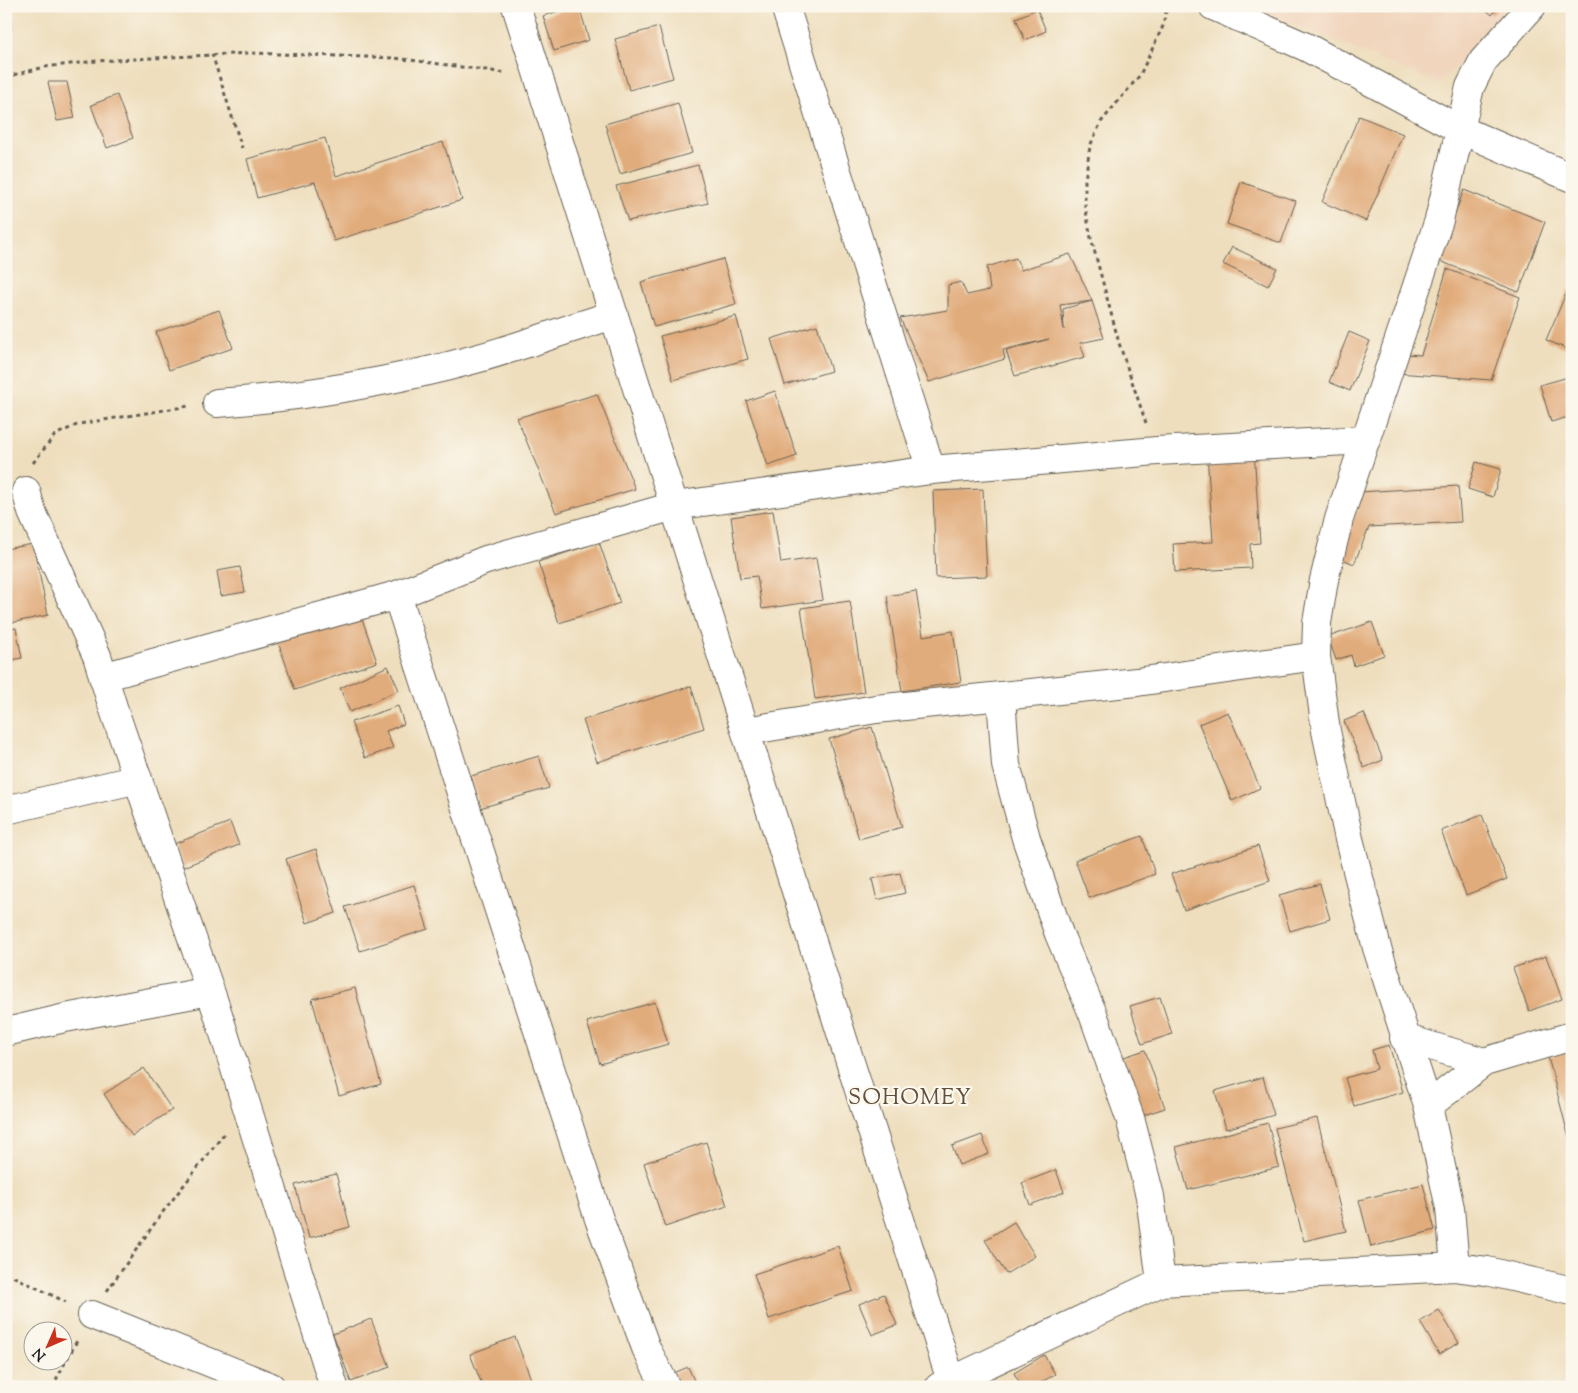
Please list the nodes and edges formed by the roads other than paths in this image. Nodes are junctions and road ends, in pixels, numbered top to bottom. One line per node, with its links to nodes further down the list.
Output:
1 (516, 6): 7 (street)
2 (785, 6): 10 (street)
3 (1213, 6): 5 (street)
4 (1532, 6): 5 (street)
5 (1459, 129): 6 (street); 9 (street)
6 (1572, 178)
7 (614, 315): 8 (street); 12 (street)
8 (217, 403)
9 (1366, 440): 10 (street); 14 (street)
10 (931, 470): 12 (street)
11 (26, 491): 15 (street)
12 (674, 506): 13 (street); 17 (street)
13 (397, 595): 15 (street); 33 (street)
14 (1316, 656): 16 (street); 23 (street)
15 (103, 677): 18 (street)
16 (1001, 697): 17 (street); 27 (street)
17 (746, 731): 30 (street)
18 (138, 779): 19 (street); 20 (street)
19 (6, 810)
20 (210, 991): 21 (street); 32 (street)
21 (6, 1032)
22 (1572, 1036): 24 (street)
23 (1404, 1038): 24 (street); 25 (street)
24 (1484, 1062): 25 (street)
25 (1428, 1106): 26 (street)
26 (1455, 1268): 27 (street); 28 (street)
27 (1161, 1282): 30 (street)
28 (1572, 1291)
29 (92, 1315): 31 (street)
30 (947, 1385)
31 (271, 1387)
32 (334, 1387)
33 (666, 1387)

